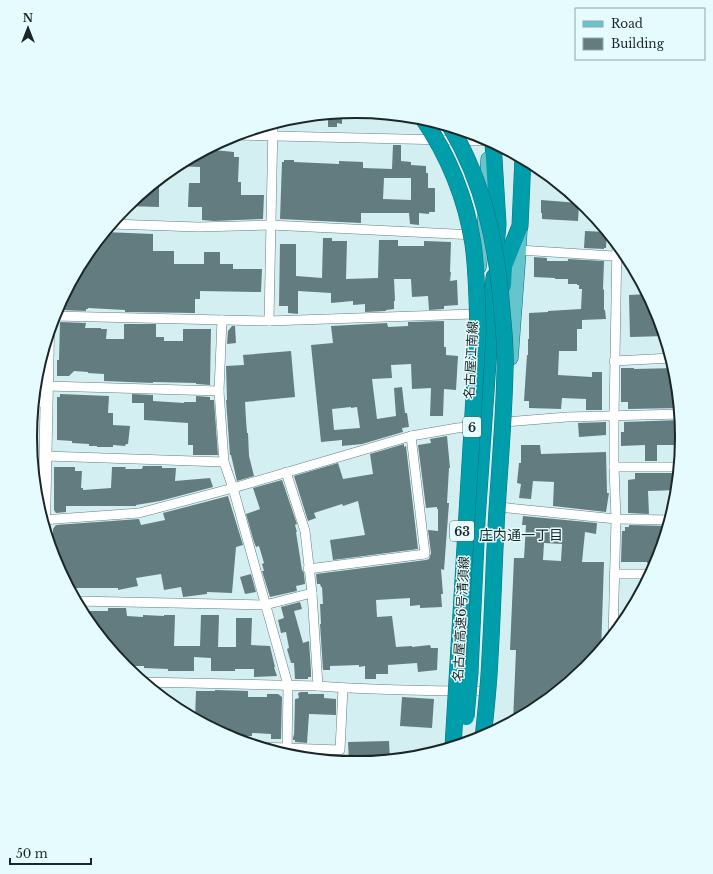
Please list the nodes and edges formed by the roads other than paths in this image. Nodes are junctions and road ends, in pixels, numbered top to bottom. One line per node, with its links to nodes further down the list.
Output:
1 (428, 126): 63 (highway, 名古屋高速6号清須線 / 6, bridge)
2 (273, 128): 5 (street)
3 (454, 132): 60 (highway, bridge)
4 (250, 135): 5 (street)
5 (272, 136): 6 (street); 12 (street)
6 (476, 141)
7 (491, 147): 13 (main road, 名古屋江南線 / 63)
8 (492, 147): 22 (highway)
9 (523, 164): 22 (highway)
10 (523, 164): 14 (main road)
11 (118, 224): 12 (street)
12 (270, 225): 13 (street); 21 (street)
13 (484, 235): 18 (main road, 名古屋江南線 / 63)
14 (520, 250): 16 (street); 32 (main road)
15 (616, 251): 16 (street)
16 (616, 257): 17 (street); 25 (street)
17 (620, 257)
18 (473, 314): 21 (street); 33 (main road, 名古屋江南線 / 63)
19 (61, 316): 20 (street)
20 (222, 320): 21 (street); 27 (street)
21 (269, 322)
22 (494, 346): 61 (highway); 62 (highway, bridge)
23 (48, 356): 26 (street)
24 (666, 358): 25 (street)
25 (614, 361): 31 (street)
26 (47, 386): 27 (street); 29 (street)
27 (219, 391): 36 (street)
28 (39, 402): 29 (street)
29 (47, 402): 35 (street)
30 (675, 414): 31 (street)
31 (614, 416): 32 (street); 37 (street)
32 (506, 422): 42 (main road)
33 (467, 427): 34 (street); 57 (main road, 名古屋江南線 / 63)
34 (411, 436): 39 (street); 46 (street)
35 (45, 456): 36 (street); 40 (street)
36 (224, 462): 41 (street)
37 (614, 467): 38 (street); 43 (street)
38 (674, 467)
39 (286, 472): 41 (street); 46 (street)
40 (41, 483)
41 (233, 488): 45 (street); 51 (street)
42 (499, 507): 43 (street); 58 (main road)
43 (616, 519): 44 (street); 47 (street)
44 (665, 520)
45 (48, 521)
46 (308, 569): 49 (street)
47 (614, 574): 48 (street); 52 (street)
48 (645, 574)
49 (312, 593): 51 (street); 55 (street)
50 (83, 601): 51 (street)
51 (265, 605): 54 (street)
52 (616, 623)
53 (152, 682): 54 (street)
54 (288, 685): 55 (street); 65 (street)
55 (318, 686): 56 (street)
56 (343, 688): 57 (street); 66 (street)
57 (452, 691): 58 (street); 64 (main road, 名古屋江南線 / 63)
58 (486, 691): 59 (main road)
59 (484, 730)
60 (485, 730)
61 (474, 734)
62 (464, 738)
63 (453, 742)
64 (449, 743)
65 (287, 749)
66 (302, 751)

